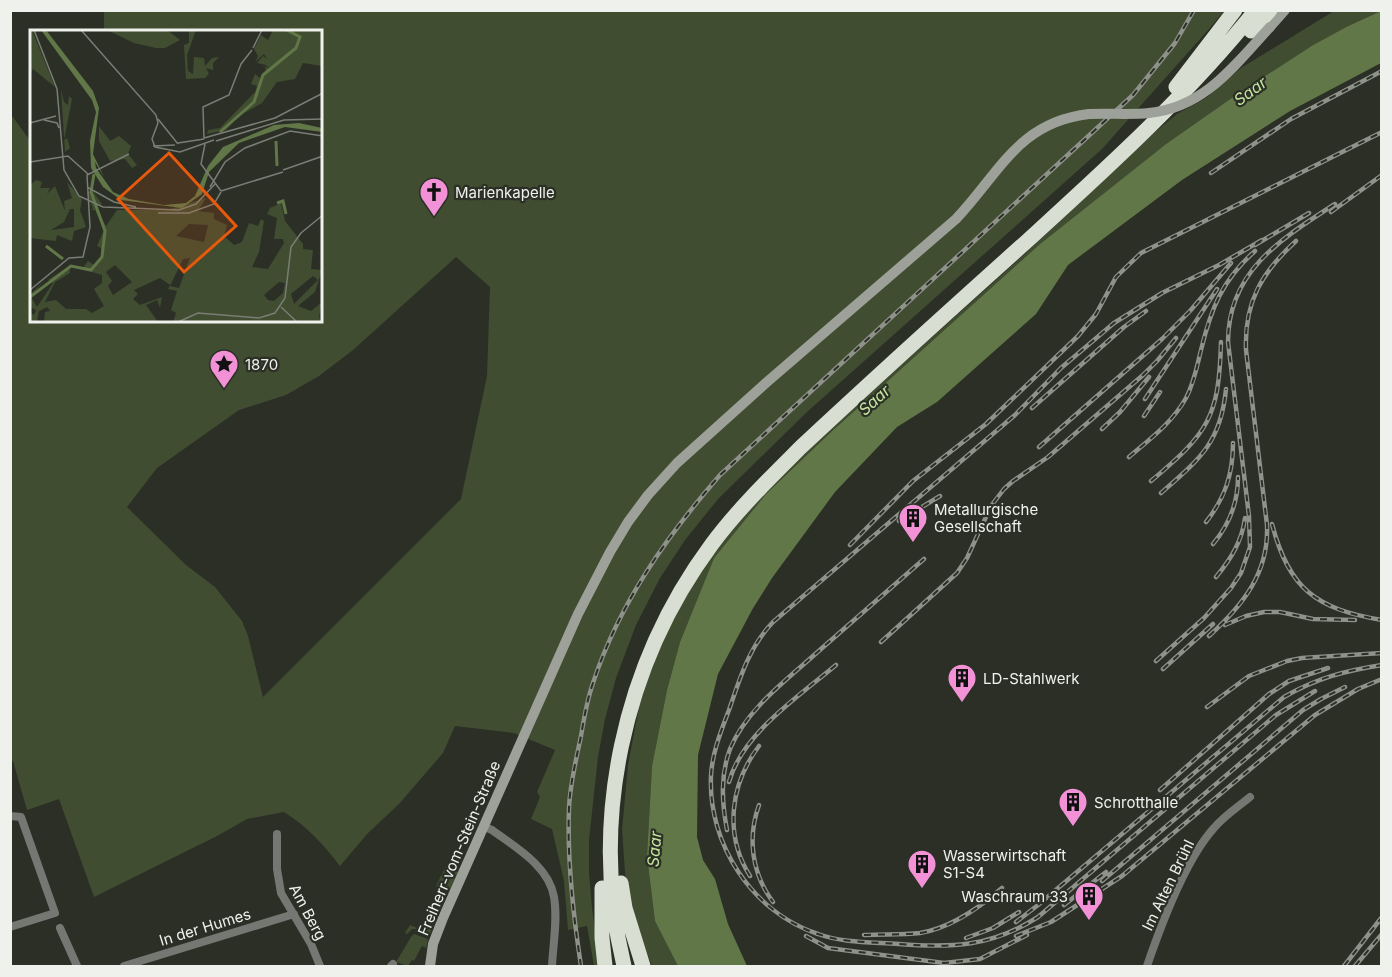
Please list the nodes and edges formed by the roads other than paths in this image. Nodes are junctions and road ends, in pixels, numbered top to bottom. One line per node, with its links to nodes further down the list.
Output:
1 (1234, 10): 6 (highway)
2 (1244, 10): 6 (highway)
3 (1256, 10): 6 (highway)
4 (1270, 10): 6 (highway)
5 (1285, 10): 12 (street, Freiherr-vom-Stein-Straße, bridge)
6 (1177, 93): 7 (highway); 7 (highway)
7 (1131, 139): 8 (highway)
8 (659, 622): 9 (highway); 14 (highway)
9 (614, 792): 25 (highway); 26 (highway)
10 (1250, 797): 27 (street, Im Alten Brühl)
11 (10, 816): 16 (street)
12 (485, 827): 21 (street, Freiherr-vom-Stein-Straße); 22 (street)
13 (277, 834): 15 (street, Am Berg)
14 (603, 888): 23 (highway); 24 (highway)
15 (294, 914): 19 (street, In der Humes); 20 (street, Am Berg)
16 (10, 927)
17 (60, 928): 18 (street)
18 (76, 966)
19 (124, 966)
20 (320, 966)
21 (430, 966)
22 (552, 966)
23 (606, 966)
24 (614, 966)
25 (624, 966)
26 (643, 966)
27 (1147, 966)

